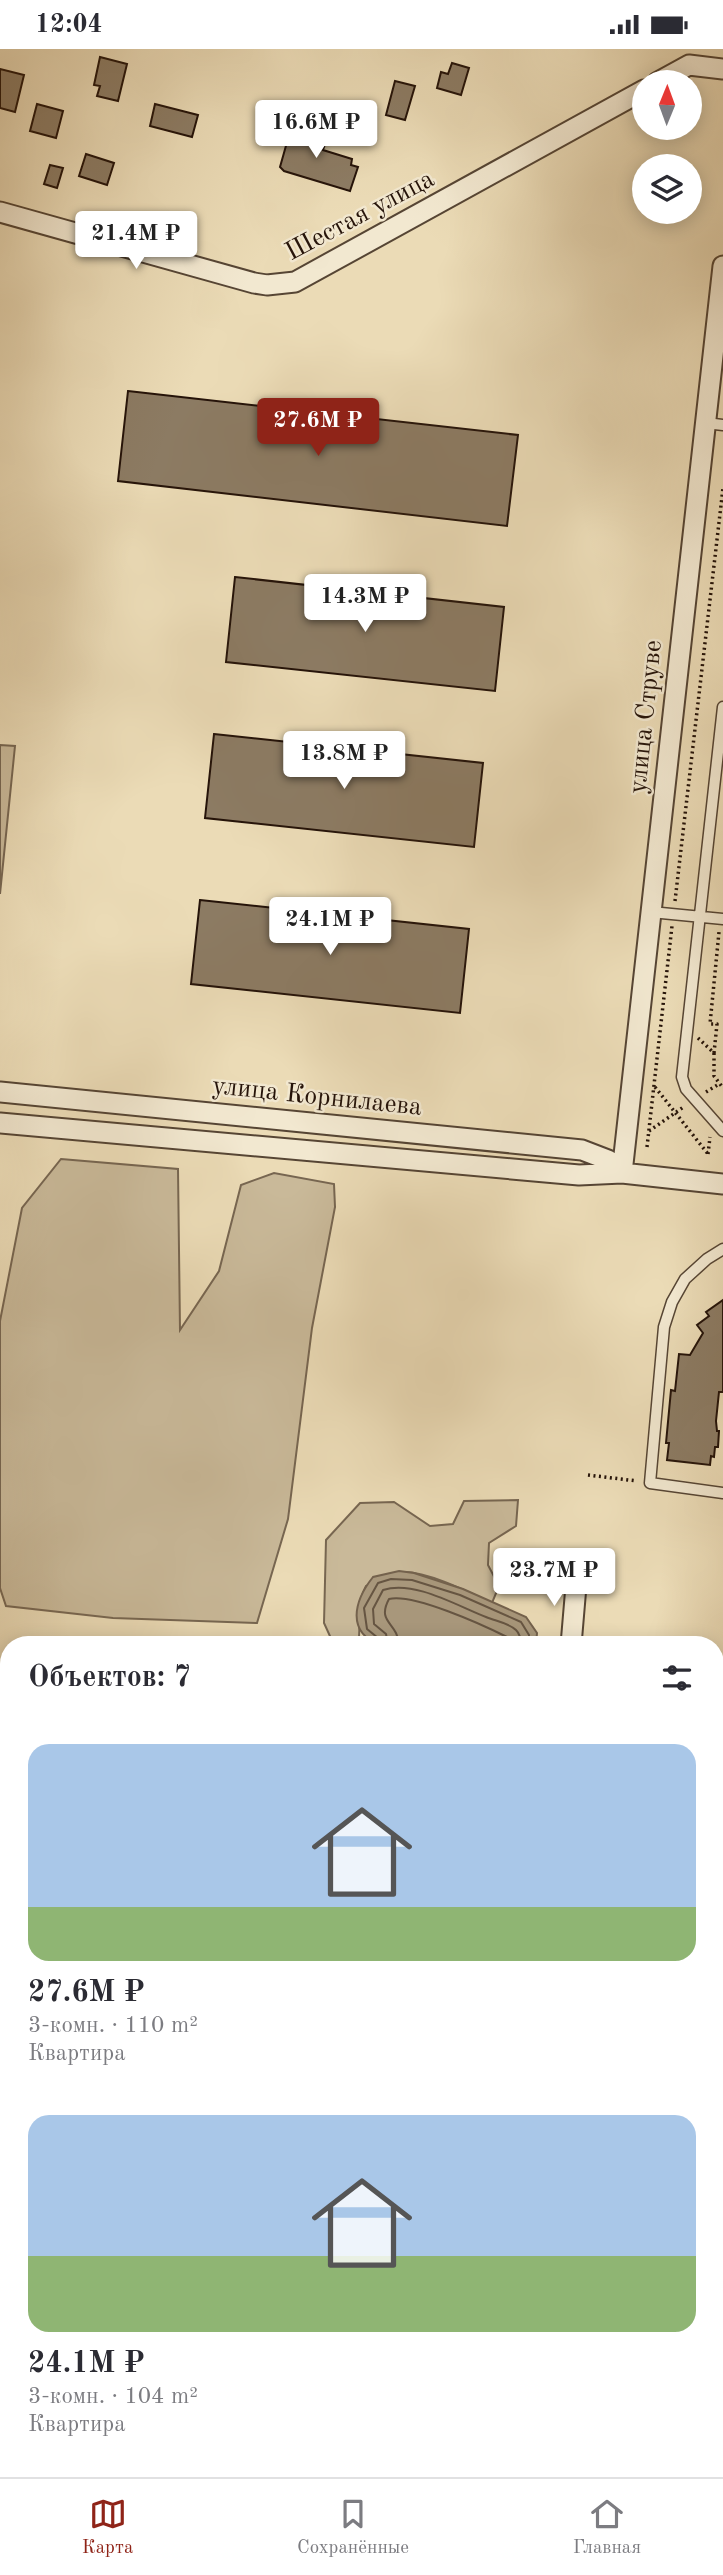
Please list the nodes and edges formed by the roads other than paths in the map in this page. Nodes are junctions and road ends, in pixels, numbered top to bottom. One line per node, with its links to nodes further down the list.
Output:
1 (723, 69): 2 (street)
2 (680, 70)
3 (632, 97): 4 (street, Шестая улица)
4 (0, 212)
5 (723, 266): 6 (street, улица Струве)
6 (714, 424): 8 (street, улица Струве)
7 (723, 707): 9 (lane)
8 (651, 912): 9 (lane); 14 (street, улица Струве)
9 (700, 916): 10 (lane); 13 (lane)
10 (722, 919)
11 (0, 1092): 14 (street, улица Корнилаева)
12 (0, 1123): 14 (street, улица Корнилаева)
13 (723, 1131)
14 (622, 1173): 15 (street, улица Корнилаева)
15 (723, 1184)
16 (723, 1249): 17 (lane)
17 (723, 1493)
18 (577, 1574): 19 (street)
19 (572, 1636)

